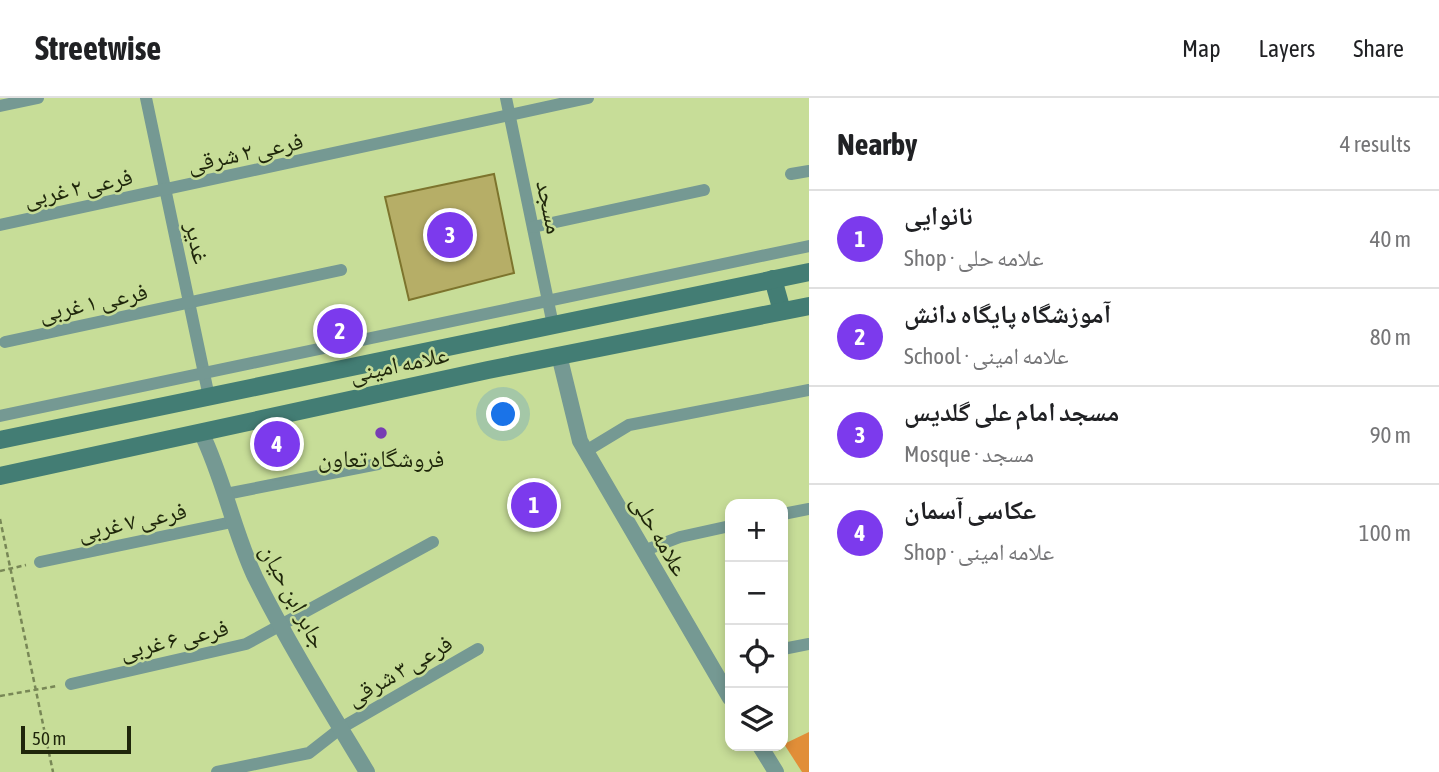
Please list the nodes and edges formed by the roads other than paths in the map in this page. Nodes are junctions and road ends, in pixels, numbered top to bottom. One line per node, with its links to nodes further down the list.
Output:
1 (38, 98): 5 (street)
2 (146, 98): 9 (street, غدیر)
3 (506, 98): 6 (street, مسجد)
4 (588, 98): 6 (street)
5 (0, 106)
6 (510, 115): 9 (street, فرعی ۲ شرقی); 12 (street, مسجد)
7 (809, 171): 8 (street)
8 (791, 174)
9 (166, 190): 11 (street, فرعی ۲ غربی); 18 (street, غدیر)
10 (704, 190): 12 (street)
11 (0, 225)
12 (533, 227): 17 (street, مسجد)
13 (809, 246): 17 (street)
14 (341, 270): 18 (street, فرعی ۱ غربی)
15 (809, 272): 16 (main road, علامه امینی)
16 (773, 279): 20 (main road); 21 (main road, علامه امینی)
17 (548, 301): 21 (street, مسجد); 24 (street)
18 (190, 304): 22 (street, فرعی ۱ غربی); 24 (street, غدیر)
19 (809, 306): 20 (main road, علامه امینی)
20 (782, 311): 23 (main road, علامه امینی)
21 (553, 325): 26 (main road, علامه امینی)
22 (5, 342)
23 (559, 355): 28 (main road, علامه امینی); 30 (street, علامه حلی)
24 (204, 373): 26 (street, غدیر); 27 (street)
25 (809, 390): 30 (street)
26 (209, 397): 29 (main road, علامه امینی)
27 (0, 416)
28 (201, 432): 32 (main road, علامه امینی); 33 (street, جابر ابن حیان)
29 (0, 440)
30 (586, 451): 39 (street, علامه حلی)
31 (378, 464): 33 (street)
32 (0, 476)
33 (226, 494): 36 (street, جابر ابن حیان)
34 (809, 509): 35 (street)
35 (788, 513)
36 (232, 522): 40 (street, فرعی ۷ غربی); 41 (street, جابر ابن حیان)
37 (725, 527): 39 (street)
38 (433, 542): 41 (street, فرعی ۶ غربی)
39 (643, 551): 45 (street, علامه حلی)
40 (40, 562)
41 (282, 624): 46 (street, فرعی ۶ غربی); 47 (street, جابر ابن حیان)
42 (809, 644): 43 (street)
43 (788, 648)
44 (478, 649): 47 (street, فرعی ۳ شرقی)
45 (724, 676)
46 (71, 684)
47 (341, 728): 49 (street, فرعی ۳ شرقی); 50 (street, جابر ابن حیان)
48 (763, 751): 51 (street)
49 (217, 772)
50 (367, 772)
51 (776, 772)

